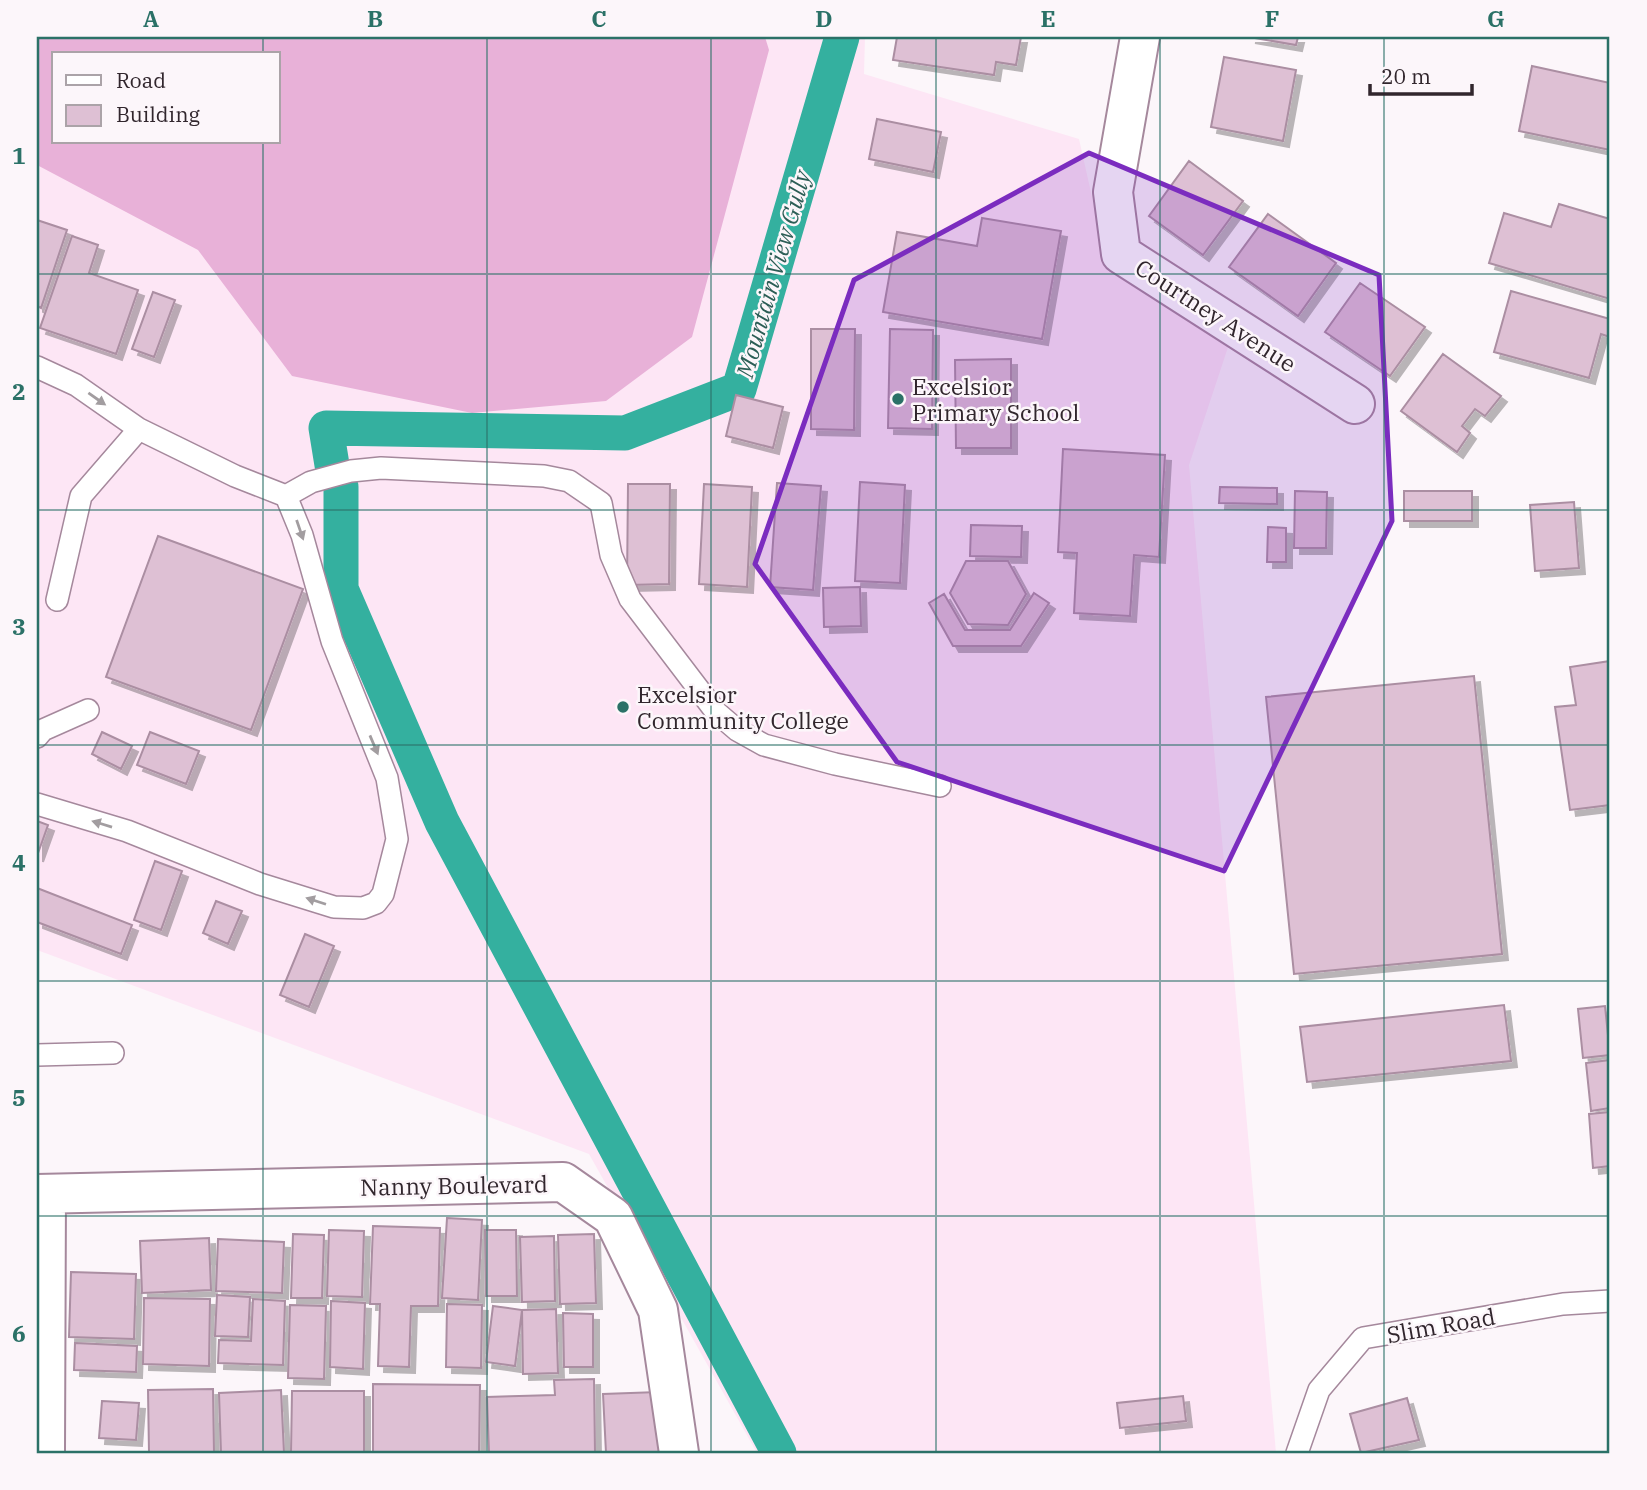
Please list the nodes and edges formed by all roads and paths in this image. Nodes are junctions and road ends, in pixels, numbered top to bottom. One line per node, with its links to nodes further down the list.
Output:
1 (1140, 37): 3 (street, Courtney Avenue)
2 (37, 367): 4 (lane, one-way to 4)
3 (1355, 404)
4 (139, 429): 5 (lane); 6 (lane)
5 (286, 496): 9 (lane); 10 (lane, one-way to 10)
6 (57, 600)
7 (88, 710): 8 (lane)
8 (37, 737)
9 (940, 786)
10 (37, 804)
11 (114, 1053): 12 (lane)
12 (37, 1055)
13 (41, 1194): 15 (street); 16 (street, Nanny Boulevard)
14 (1610, 1301): 17 (lane, Slim Road)
15 (45, 1453)
16 (679, 1453)
17 (1297, 1453)

